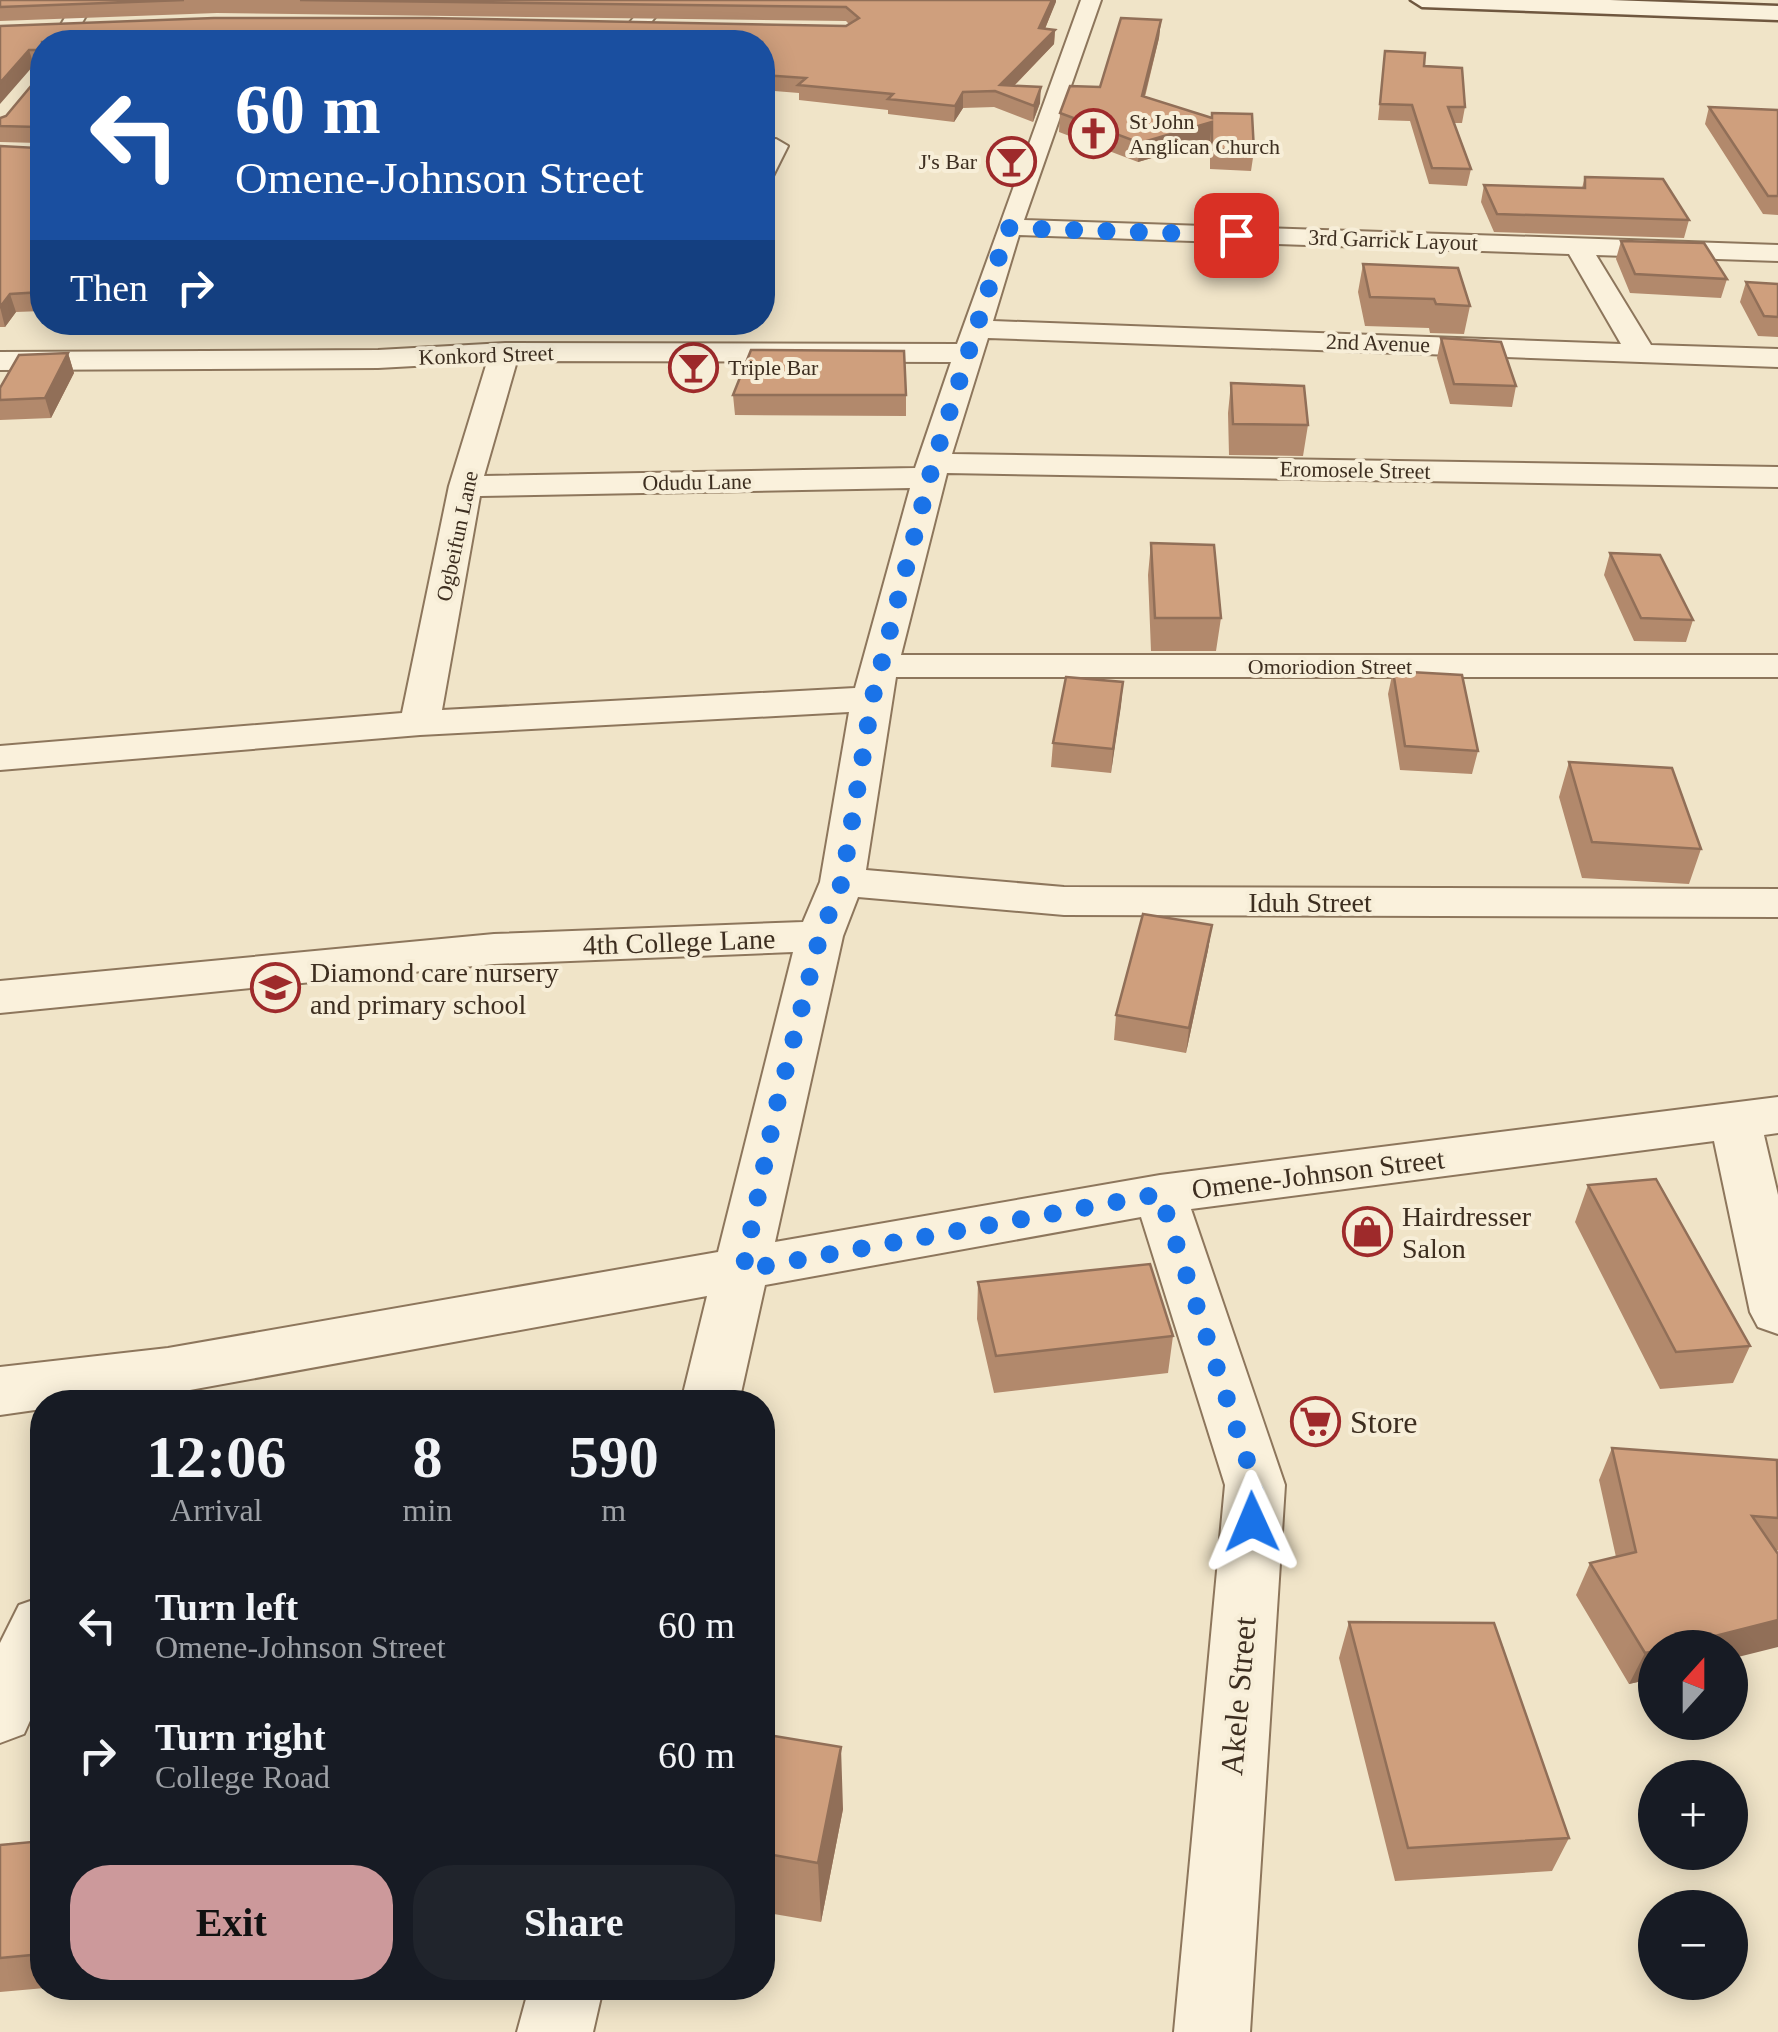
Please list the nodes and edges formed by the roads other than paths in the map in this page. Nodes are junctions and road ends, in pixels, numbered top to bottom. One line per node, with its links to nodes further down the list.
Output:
1 (85, 0): 10 (street)
2 (660, 0): 11 (street)
3 (1092, 0): 13 (street)
4 (1422, 0): 6 (main road)
5 (1602, 0): 6 (main road)
6 (1778, 9)
7 (676, 25): 12 (street)
8 (35, 28): 9 (street)
9 (60, 30)
10 (73, 30)
11 (627, 30)
12 (634, 30)
13 (1008, 228): 14 (street, 3rd Garrick Layout); 19 (street)
14 (1578, 246): 15 (street, 3rd Garrick Layout); 22 (street)
15 (1778, 252)
16 (124, 335): 23 (street)
17 (397, 335): 25 (street)
18 (688, 335): 21 (street)
19 (975, 341): 21 (street, Konkord Street); 22 (street, 2nd Avenue); 27 (street)
20 (505, 352): 21 (street, Konkord Street); 25 (street, Konkord Street); 29 (street, Ogbeifun Lane)
21 (680, 353)
22 (1641, 353): 24 (street, 2nd Avenue)
23 (104, 358): 25 (street, Konkord Street); 26 (street, Konkord Street)
24 (1778, 358)
25 (378, 359)
26 (0, 361)
27 (931, 471): 28 (street, Eromosele Street); 29 (street, Odudu Lane); 31 (street)
28 (1778, 477)
29 (465, 486): 32 (street, Ogbeifun Lane)
30 (1778, 666): 31 (street, Omoriodion Street)
31 (876, 683): 32 (street, Omoriodion Street); 34 (street)
32 (420, 723): 33 (street, Omoriodion Street)
33 (0, 758)
34 (842, 882): 35 (street, Iduh Street); 36 (street)
35 (1778, 904)
36 (820, 936): 37 (street, 4th College Lane); 40 (street)
37 (0, 997)
38 (1756, 1117): 39 (street, Omene-Johnson Street); 41 (street)
39 (1160, 1194): 40 (street, Omene-Johnson Street); 51 (street, Akele Street)
40 (743, 1270): 42 (street, Omene-Johnson Street); 45 (street)
41 (1778, 1312)
42 (160, 1387): 44 (street, Omene-Johnson Street)
43 (30, 1390): 46 (street, Omene-Johnson Street)
44 (40, 1390)
45 (713, 1390)
46 (0, 1391)
47 (30, 1651): 48 (street)
48 (0, 1712)
49 (563, 2000): 50 (street)
50 (555, 2032)
51 (1212, 2032)

